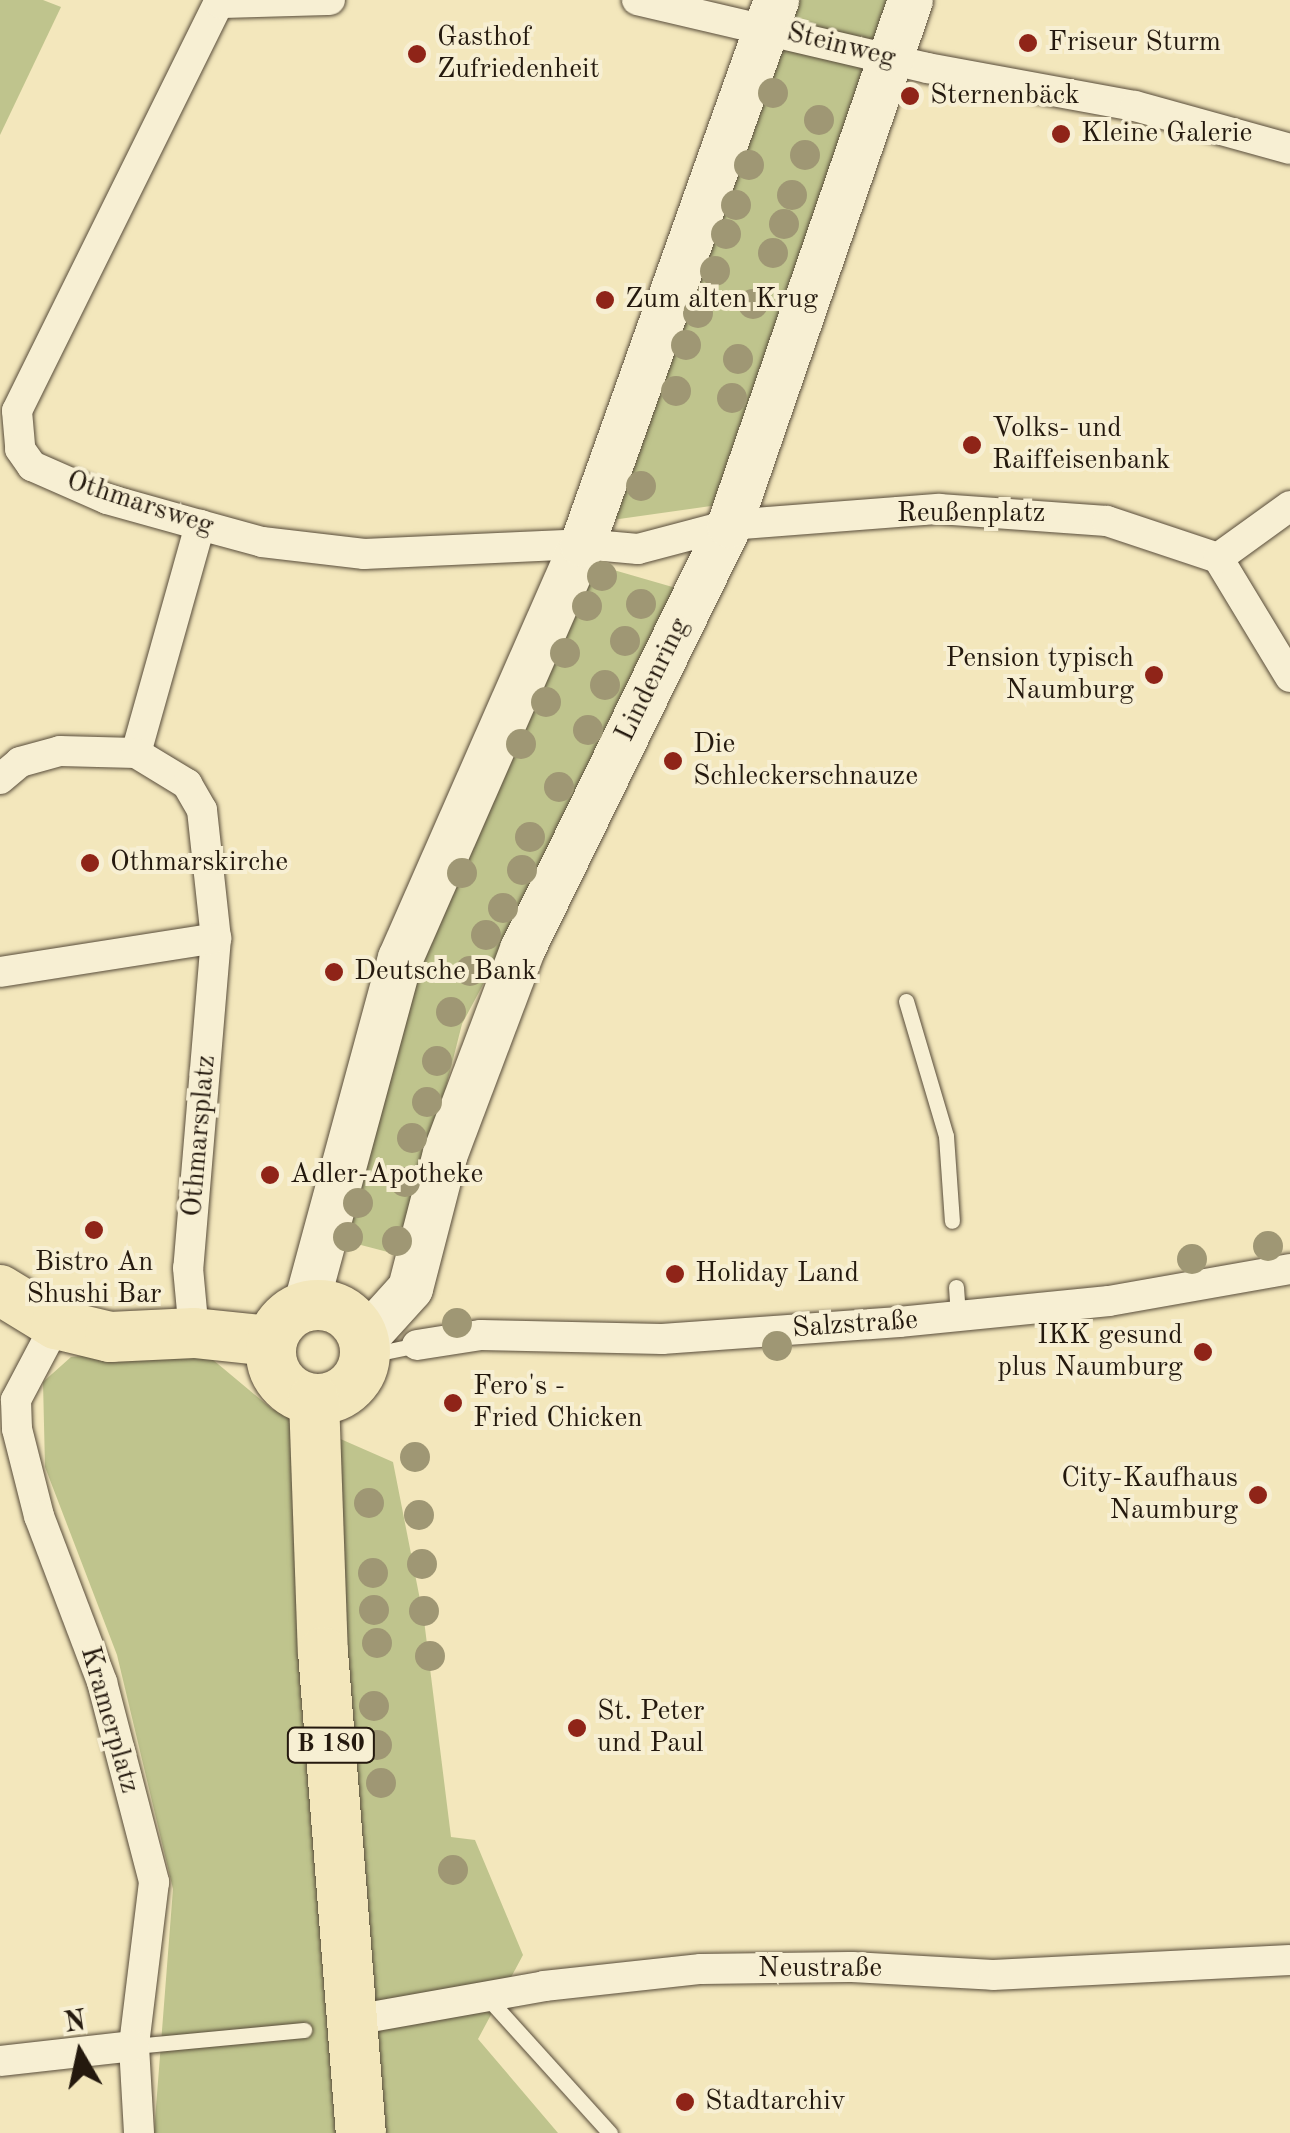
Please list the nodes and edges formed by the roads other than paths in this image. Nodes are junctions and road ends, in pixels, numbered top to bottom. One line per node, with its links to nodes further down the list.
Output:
1 (330, 0): 4 (street)
2 (638, 0): 5 (street, Steinweg)
3 (910, 0): 6 (main road, Lindenring)
4 (220, 2): 8 (street, Othmarsweg)
5 (771, 14): 6 (street, Steinweg); 12 (main road)
6 (908, 64): 7 (street, Steinweg); 10 (main road, Lindenring)
7 (1290, 149)
8 (10, 444): 11 (street, Othmarsweg)
9 (1290, 506): 13 (street)
10 (729, 525): 12 (street, Reußenplatz); 13 (street, Reußenplatz); 27 (main road, Lindenring)
11 (200, 526): 12 (street, Othmarsweg); 15 (street)
12 (582, 544): 24 (main road)
13 (1218, 558): 14 (street)
14 (1290, 676)
15 (136, 753): 16 (street, Othmarsplatz); 17 (street, Othmarsplatz)
16 (0, 779)
17 (216, 938): 18 (street); 25 (street, Othmarsplatz)
18 (0, 972)
19 (906, 1001): 20 (lane)
20 (952, 1221)
21 (1290, 1269): 26 (street, Salzstraße)
22 (0, 1290): 23 (main road)
23 (56, 1324): 25 (main road); 33 (street, Kramerplatz)
24 (288, 1324): 25 (main road); 27 (main road); 28 (main road)
25 (194, 1333)
26 (417, 1345): 27 (lane)
27 (364, 1348): 28 (main road)
28 (314, 1399): 31 (main road, B 180)
29 (1290, 1960): 30 (street, Neustraße)
30 (486, 1996): 31 (street, Neustraße); 37 (lane)
31 (354, 2020): 36 (main road, B 180)
32 (304, 2030): 33 (lane)
33 (134, 2046): 34 (street); 35 (street, Kramerplatz)
34 (0, 2061)
35 (139, 2133)
36 (362, 2133)
37 (610, 2133)

